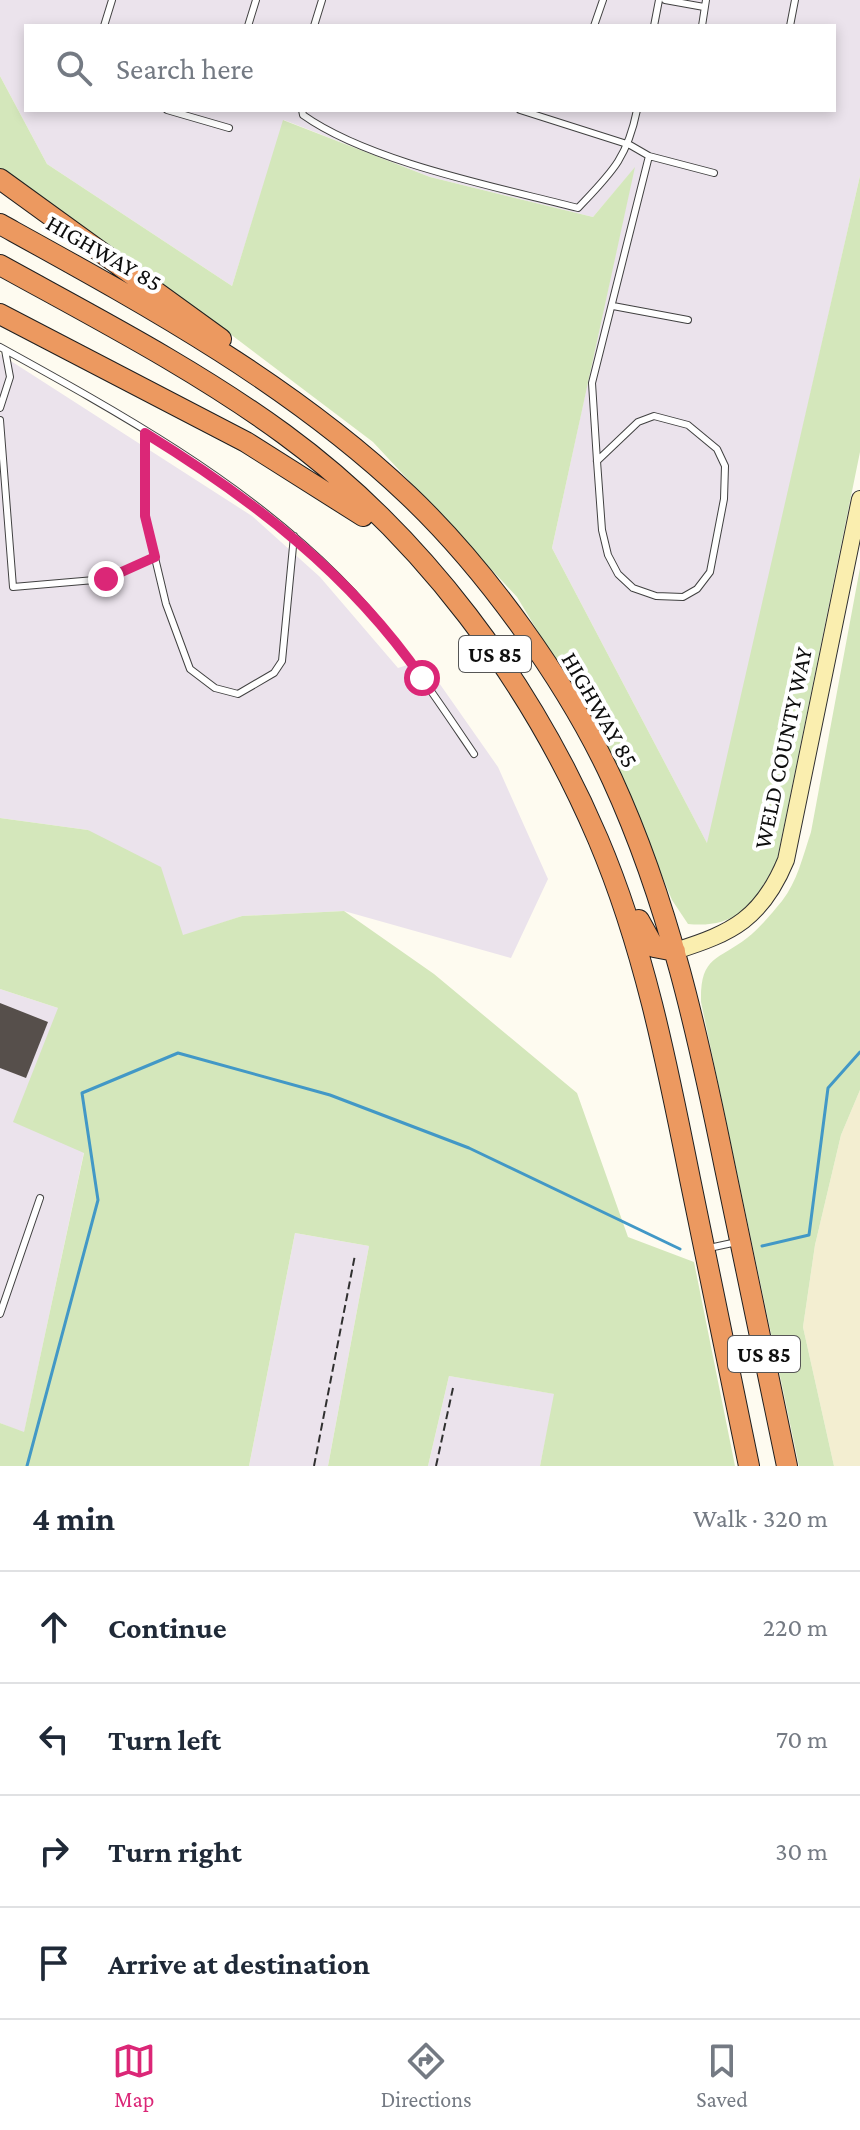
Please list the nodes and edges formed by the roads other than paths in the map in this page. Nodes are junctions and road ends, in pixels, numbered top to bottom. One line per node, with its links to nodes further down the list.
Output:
1 (112, 0): 9 (lane)
2 (256, 0): 10 (lane)
3 (322, 0): 11 (lane)
4 (603, 0): 12 (lane)
5 (659, 0): 13 (lane)
6 (665, 0): 8 (lane)
7 (795, 0): 15 (lane)
8 (705, 4): 14 (lane)
9 (105, 24)
10 (249, 24)
11 (315, 24)
12 (595, 24)
13 (654, 24)
14 (702, 24)
15 (790, 24)
16 (174, 112): 20 (lane)
17 (302, 112): 21 (lane)
18 (526, 112): 21 (lane)
19 (637, 112): 21 (lane)
20 (229, 128)
21 (630, 145): 22 (lane)
22 (649, 156): 23 (lane); 27 (lane)
23 (714, 173)
24 (0, 179): 31 (highway)
25 (0, 224): 31 (highway, HIGHWAY 85 / US 85)
26 (0, 265): 39 (highway, US 85)
27 (613, 306): 29 (lane); 35 (lane)
28 (0, 314): 39 (highway)
29 (688, 320)
30 (3, 349): 32 (lane); 34 (lane)
31 (269, 381): 42 (highway, HIGHWAY 85 / US 85)
32 (0, 408)
33 (0, 420): 38 (lane)
34 (145, 433): 37 (lane); 38 (lane)
35 (597, 461): 35 (lane)
36 (860, 499): 42 (street, WELD COUNTY WAY)
37 (294, 536): 38 (lane); 40 (lane)
38 (155, 557)
39 (431, 571): 41 (highway, US 85)
40 (474, 754)
41 (560, 761): 42 (highway); 45 (highway, US 85)
42 (675, 951): 44 (highway, HIGHWAY 85 / US 85)
43 (40, 1198): 46 (lane)
44 (740, 1241): 45 (lane); 48 (highway, HIGHWAY 85 / US 85)
45 (704, 1249): 47 (highway, US 85)
46 (0, 1314)
47 (749, 1466)
48 (787, 1466)

